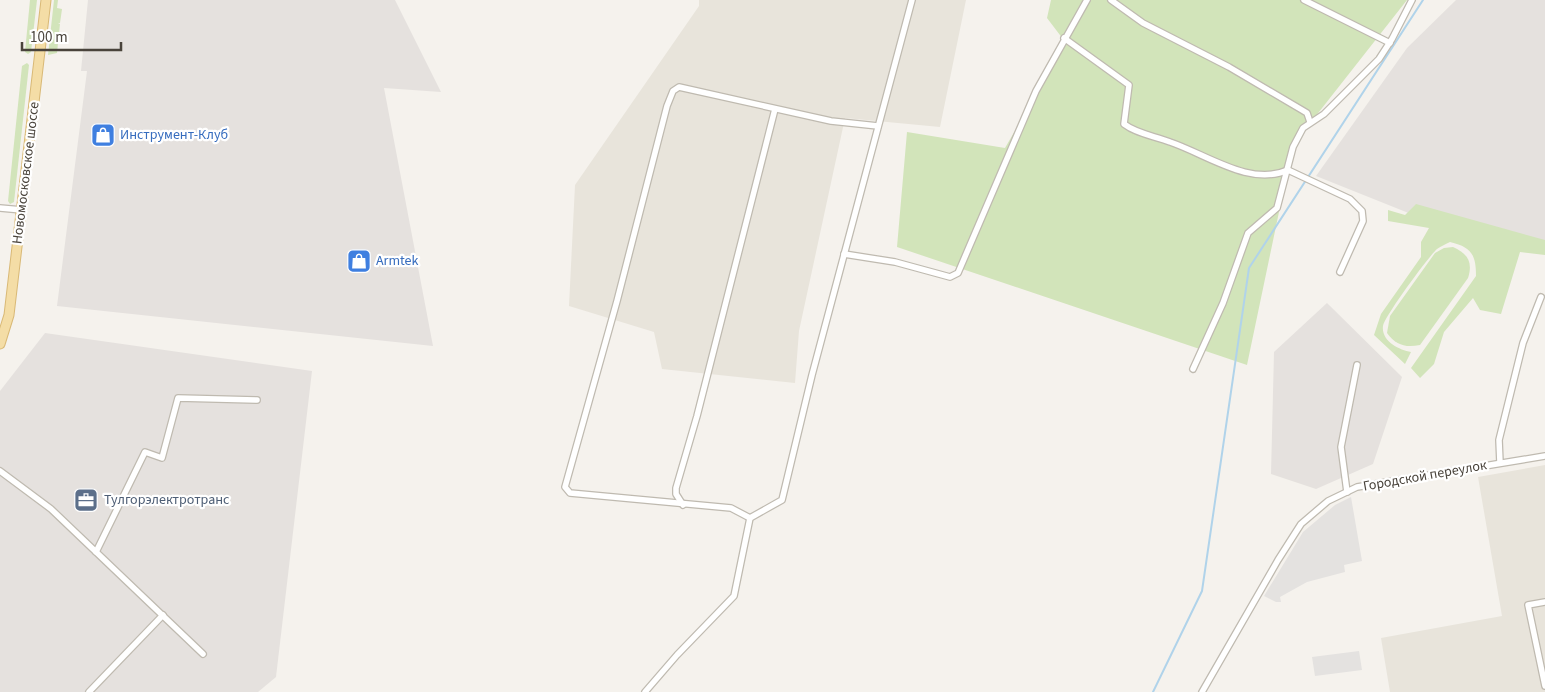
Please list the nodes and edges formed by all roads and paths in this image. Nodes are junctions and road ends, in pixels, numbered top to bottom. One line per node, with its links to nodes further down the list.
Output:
1 (46, 0): 14 (main road, Новомосковское шоссе)
2 (912, 0): 11 (street)
3 (1086, 0): 7 (street)
4 (1111, 0): 10 (street)
5 (1304, 0): 8 (street)
6 (1412, 0): 8 (street)
7 (1064, 38): 12 (street); 15 (street)
8 (1390, 43): 10 (street)
9 (775, 108): 11 (street); 26 (street); 26 (street)
10 (1310, 122): 12 (street)
11 (878, 126): 15 (street)
12 (1288, 170): 16 (street); 20 (street)
13 (0, 208): 14 (street)
14 (22, 210): 18 (main road, Новомосковское шоссе)
15 (844, 254): 27 (street)
16 (1340, 272)
17 (1541, 296): 23 (street)
18 (0, 344)
19 (1357, 365): 25 (street)
20 (1193, 369)
21 (257, 400): 28 (street)
22 (1545, 456): 23 (street, Городской переулок)
23 (1500, 463): 25 (street, Городской переулок)
24 (0, 471): 28 (street)
25 (1347, 492): 35 (street, Городской переулок)
26 (683, 505): 27 (street)
27 (750, 518): 34 (street)
28 (96, 552): 30 (street)
29 (1545, 602): 32 (street)
30 (163, 615): 31 (street); 33 (street)
31 (203, 654)
32 (1545, 684)
33 (89, 692)
34 (645, 692)
35 (1202, 692)

